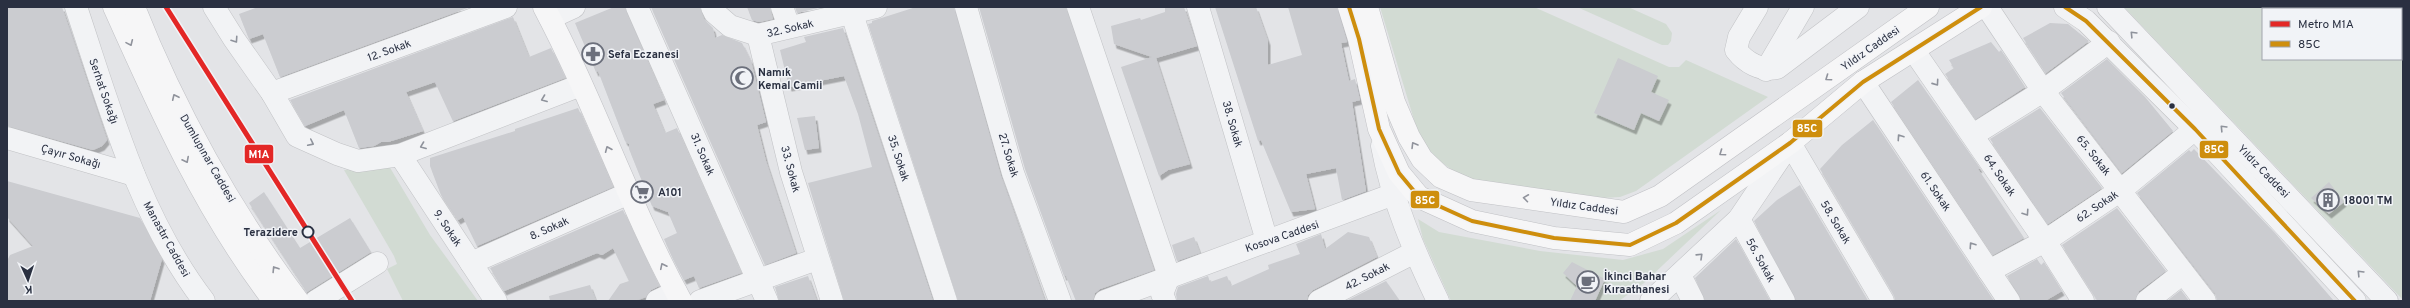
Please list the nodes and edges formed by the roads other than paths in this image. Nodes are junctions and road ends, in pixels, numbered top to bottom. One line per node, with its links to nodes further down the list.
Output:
1 (76, 7): 40 (street, Serhat Sokağı)
2 (114, 7): 58 (main road, Dumlupınar Caddesi, one-way to 58)
3 (134, 7): 59 (main road, Dumlupınar Caddesi, one-way to 3)
4 (506, 7): 33 (street, 12. Sokak)
5 (574, 7): 23 (street)
6 (637, 7): 55 (street, 31. Sokak)
7 (712, 7): 26 (street, 32. Sokak)
8 (876, 7): 24 (street, 32. Sokak)
9 (966, 7): 67 (street, 27. Sokak)
10 (1078, 7): 54 (street)
11 (1198, 7): 45 (street, 38. Sokak)
12 (1349, 7): 34 (main road)
13 (1367, 7): 17 (main road, Yıldız Caddesi, one-way to 13)
14 (1757, 7): 29 (street)
15 (1803, 7): 29 (street)
16 (1858, 7): 29 (street)
17 (1928, 7)
18 (1981, 7): 28 (main road)
19 (1987, 7): 32 (street, 65. Sokak)
20 (2065, 7): 27 (street)
21 (2108, 7): 81 (street, Yıldız Caddesi, one-way to 21)
22 (219, 8): 33 (street, one-way to 33)
23 (547, 13): 31 (main road)
24 (852, 14): 25 (street, 32. Sokak); 66 (street, 35. Sokak)
25 (786, 17): 26 (street, 32. Sokak)
26 (758, 35): 48 (street, 33. Sokak)
27 (2109, 42): 32 (street); 35 (street)
28 (1914, 50): 30 (main road); 36 (street, 64. Sokak, one-way to 36)
29 (1766, 70)
30 (1863, 82): 38 (main road); 51 (street, 61. Sokak, one-way to 30)
31 (581, 85): 39 (street, one-way to 39); 42 (main road, one-way to 31)
32 (2043, 91): 36 (street); 41 (street, 65. Sokak)
33 (272, 92): 39 (street, one-way to 39)
34 (1379, 129): 38 (main road); 43 (street)
35 (2195, 129): 41 (street, 62. Sokak); 80 (street)
36 (1973, 136): 46 (street, 64. Sokak, one-way to 46)
37 (7, 138): 40 (street, Çayır Sokağı)
38 (1790, 143): 44 (street); 75 (street, 58. Sokak)
39 (400, 155): 49 (street, 9. Sokak)
40 (134, 175): 57 (street, Manastır Caddesi)
41 (2121, 190): 46 (street, 62. Sokak); 52 (street, 65. Sokak)
42 (627, 194): 49 (street, 8. Sokak); 56 (main road, one-way to 42)
43 (1394, 194): 45 (street, Kosova Caddesi); 47 (street)
44 (1739, 219): 53 (street, one-way to 44); 74 (street, 56. Sokak)
45 (1267, 241): 54 (street, Kosova Caddesi)
46 (2045, 241): 51 (street, 62. Sokak); 77 (street, 64. Sokak)
47 (1415, 252): 70 (street, 42. Sokak); 71 (street)
48 (817, 259): 55 (street); 65 (street, 33. Sokak)
49 (471, 262): 61 (street, 9. Sokak)
50 (377, 263): 60 (street)
51 (1989, 271): 76 (street, 61. Sokak)
52 (2183, 272): 78 (street); 79 (street, 65. Sokak)
53 (1680, 275): 72 (street); 73 (street)
54 (1169, 276): 68 (street, Kosova Caddesi); 69 (street)
55 (758, 281): 63 (street); 64 (street, 31. Sokak)
56 (679, 297): 62 (street)
57 (204, 301)
58 (274, 301)
59 (298, 301)
60 (316, 301)
61 (496, 301)
62 (657, 301)
63 (700, 301)
64 (767, 301)
65 (832, 301)
66 (946, 301)
67 (1060, 301)
68 (1105, 301)
69 (1165, 301)
70 (1319, 301)
71 (1438, 301)
72 (1651, 301)
73 (1693, 301)
74 (1784, 301)
75 (1883, 301)
76 (2009, 301)
77 (2083, 301)
78 (2148, 301)
79 (2204, 301)
80 (2355, 301)
81 (2387, 301)

